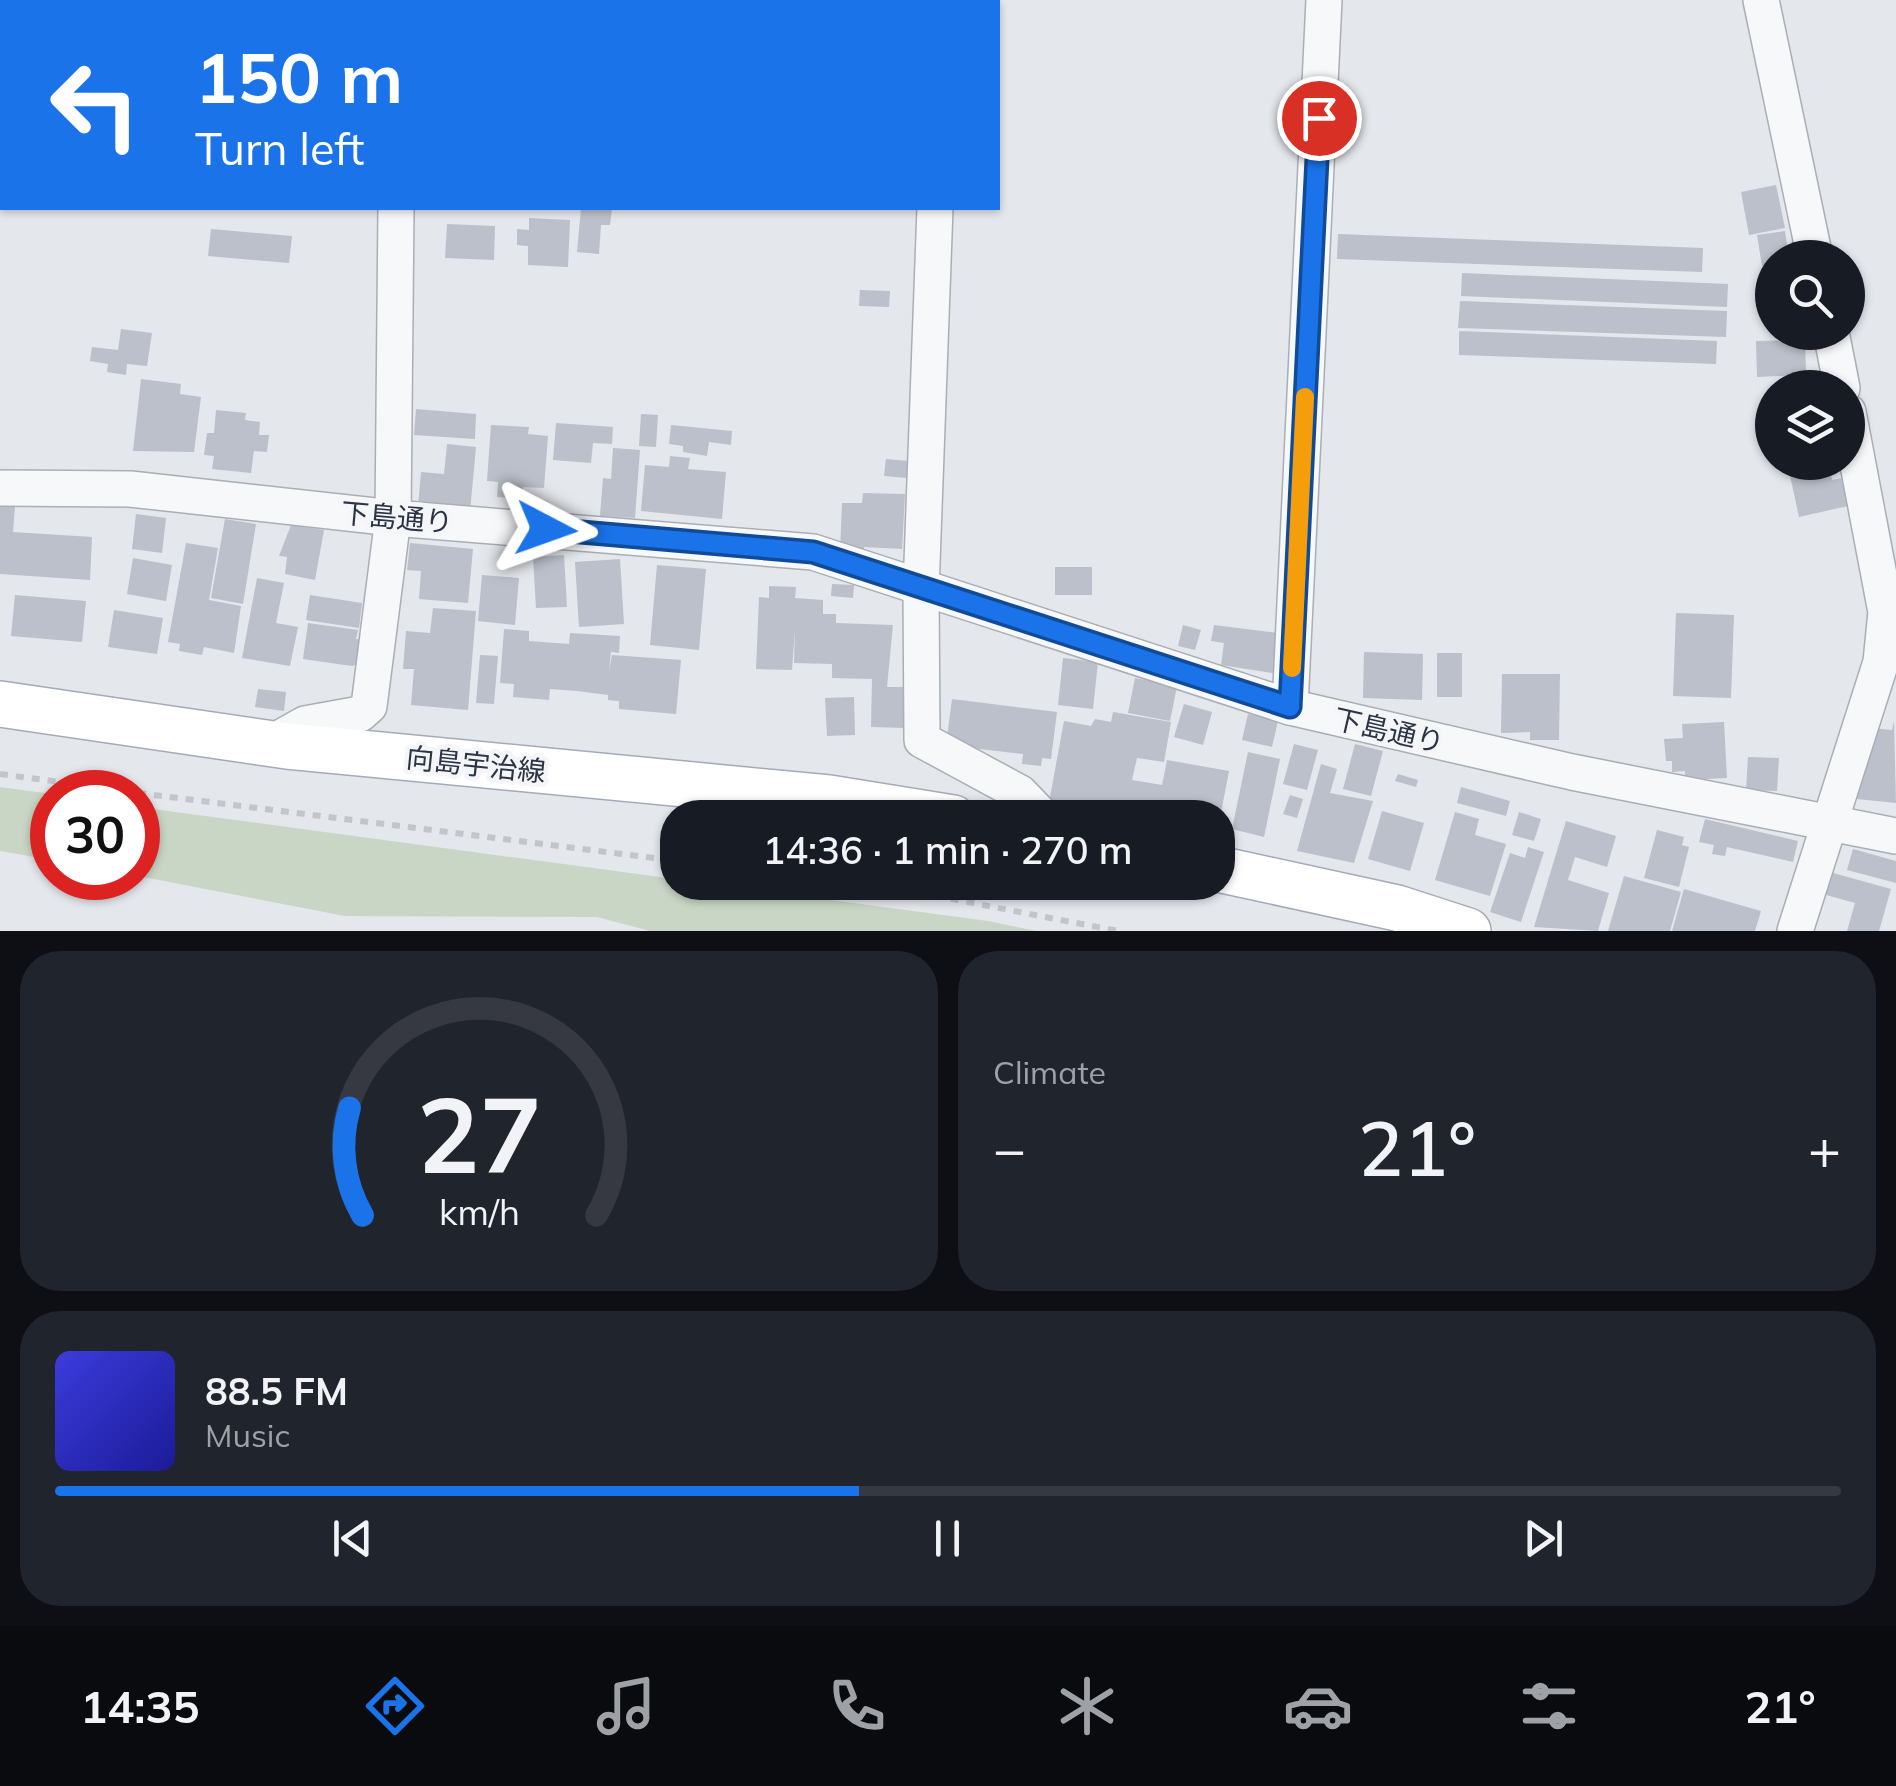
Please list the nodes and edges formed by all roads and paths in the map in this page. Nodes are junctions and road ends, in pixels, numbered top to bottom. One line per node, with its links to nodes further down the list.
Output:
1 (1324, 0): 11 (street)
2 (1761, 0): 5 (street)
3 (396, 210): 8 (street)
4 (936, 210): 9 (street)
5 (1811, 240)
6 (1861, 480): 18 (street)
7 (0, 488): 8 (street, 下島通り)
8 (394, 518): 9 (street, 下島通り); 12 (street)
9 (921, 590): 11 (street, 下島通り); 17 (street)
10 (0, 704): 12 (main road, 向島宇治線)
11 (1290, 707): 18 (street, 下島通り)
12 (271, 743): 16 (main road, 向島宇治線)
13 (0, 774): 14 (path)
14 (30, 778)
15 (160, 796): 20 (path)
16 (841, 800)
17 (1027, 800)
18 (1826, 825): 19 (street, 下島通り); 25 (street)
19 (1896, 836)
20 (660, 859)
21 (1235, 873): 24 (main road)
22 (956, 900): 23 (path)
23 (1118, 931)
24 (1468, 931)
25 (1795, 931)

